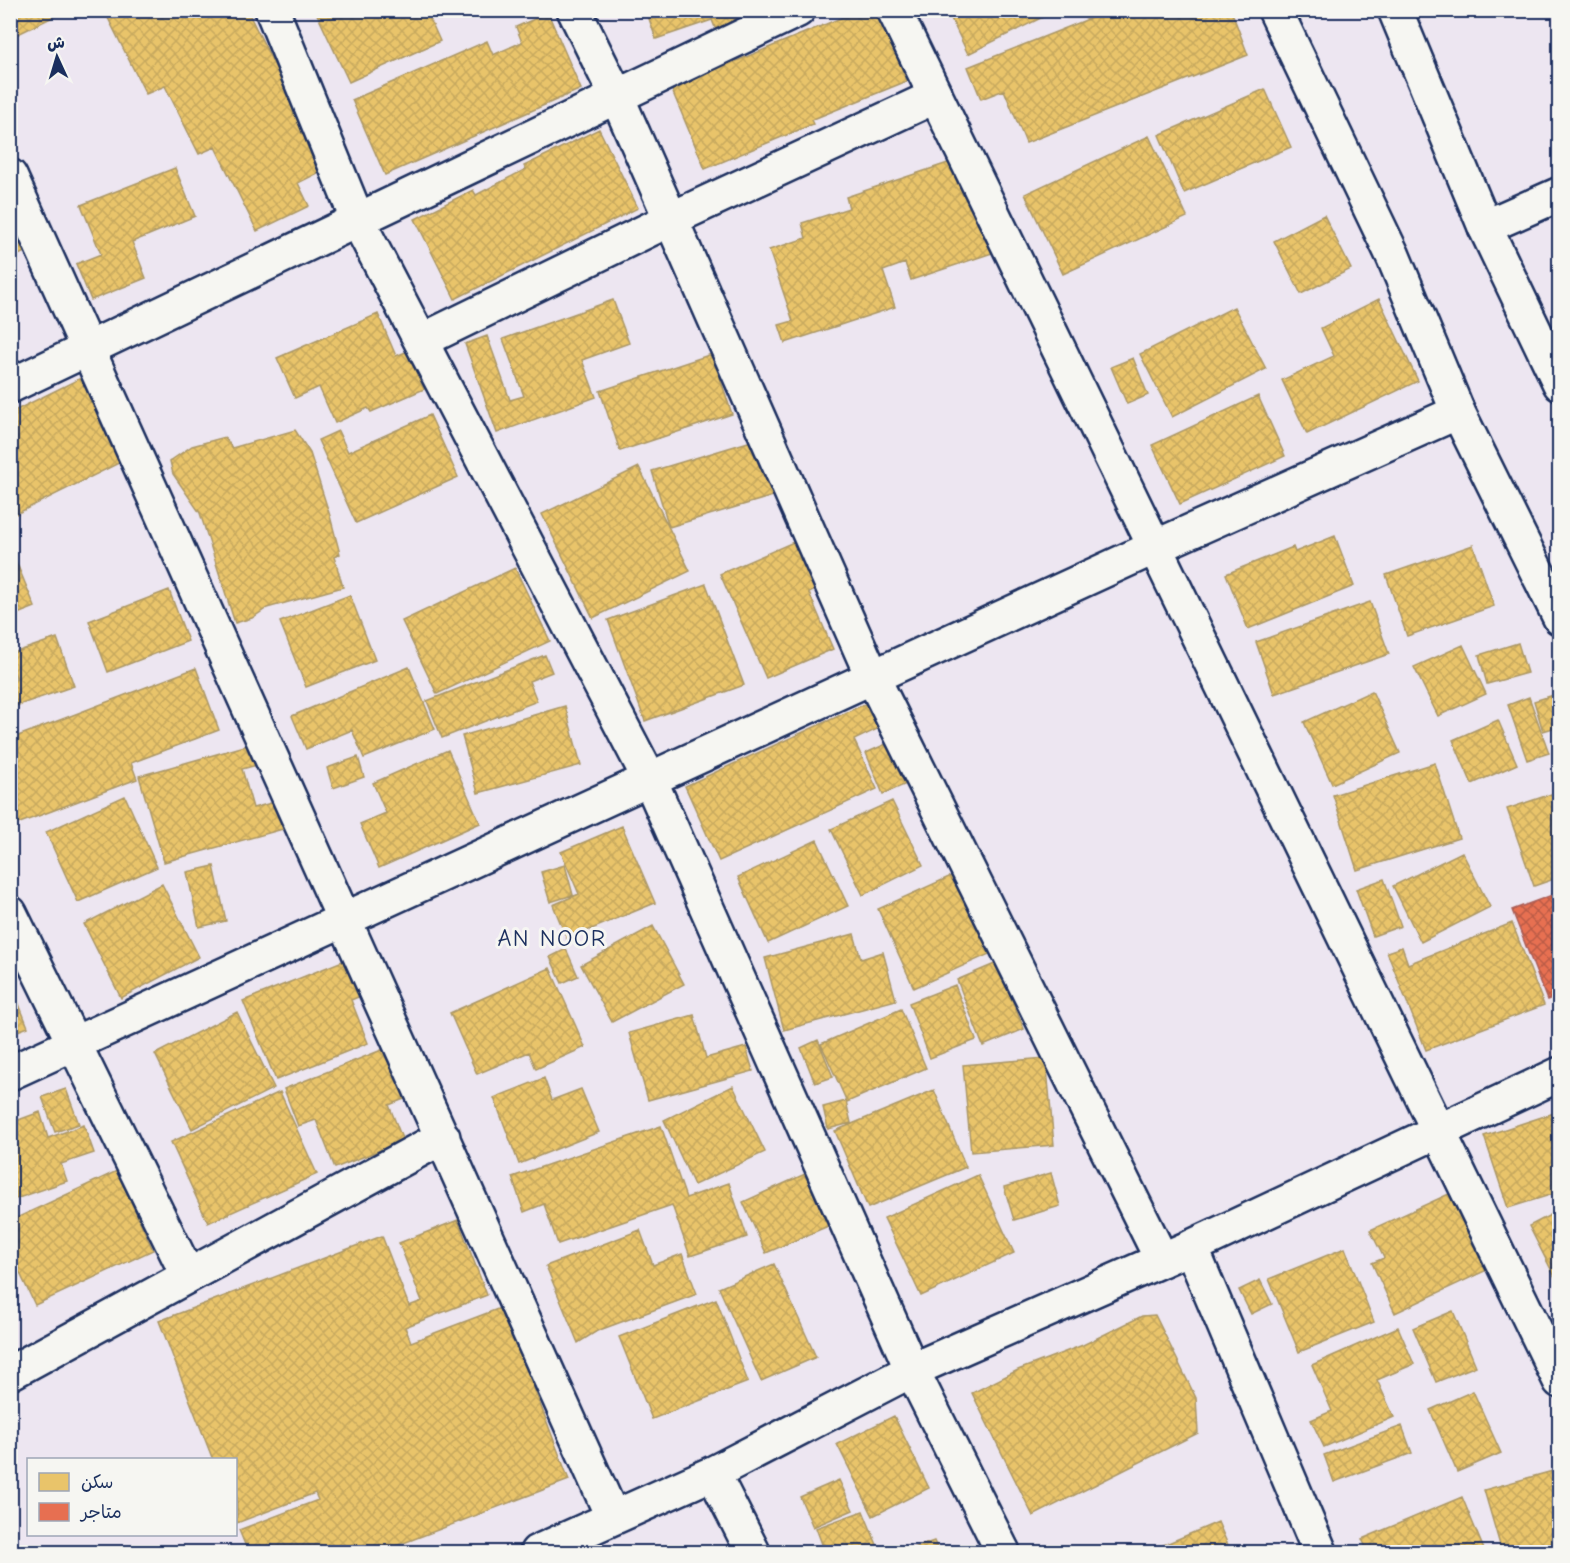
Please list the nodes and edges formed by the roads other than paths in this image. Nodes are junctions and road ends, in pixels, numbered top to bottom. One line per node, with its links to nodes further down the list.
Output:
1 (272, 10): 12 (street)
2 (574, 10): 8 (street)
3 (798, 10): 8 (street)
4 (894, 10): 7 (street)
5 (1275, 10): 18 (street)
6 (1395, 10): 13 (street)
7 (936, 96): 11 (street); 19 (street)
8 (617, 97): 11 (street); 12 (street)
9 (10, 176): 15 (street)
10 (1560, 194): 13 (street)
11 (671, 219): 14 (street); 21 (street)
12 (358, 221): 14 (street); 15 (street)
13 (1485, 227): 16 (street)
14 (421, 341): 22 (street)
15 (87, 349): 17 (street); 24 (street)
16 (1560, 384)
17 (10, 386)
18 (1458, 412): 19 (street); 20 (street)
19 (1154, 548): 21 (street); 28 (street)
20 (1560, 618)
21 (873, 678): 22 (street); 30 (street)
22 (650, 780): 24 (street); 32 (street)
23 (10, 913): 25 (street)
24 (346, 920): 25 (street); 29 (street)
25 (73, 1045): 26 (street); 31 (street)
26 (10, 1074)
27 (1560, 1074): 28 (street)
28 (1438, 1129): 30 (street); 34 (street)
29 (443, 1137): 31 (street); 36 (street)
30 (1177, 1253): 32 (street); 40 (street)
31 (188, 1276): 33 (street)
32 (912, 1370): 35 (street); 39 (street)
33 (10, 1372)
34 (1560, 1381)
35 (713, 1473): 36 (street); 38 (street)
36 (613, 1518): 37 (street)
37 (537, 1552)
38 (753, 1552)
39 (1003, 1552)
40 (1320, 1552)

